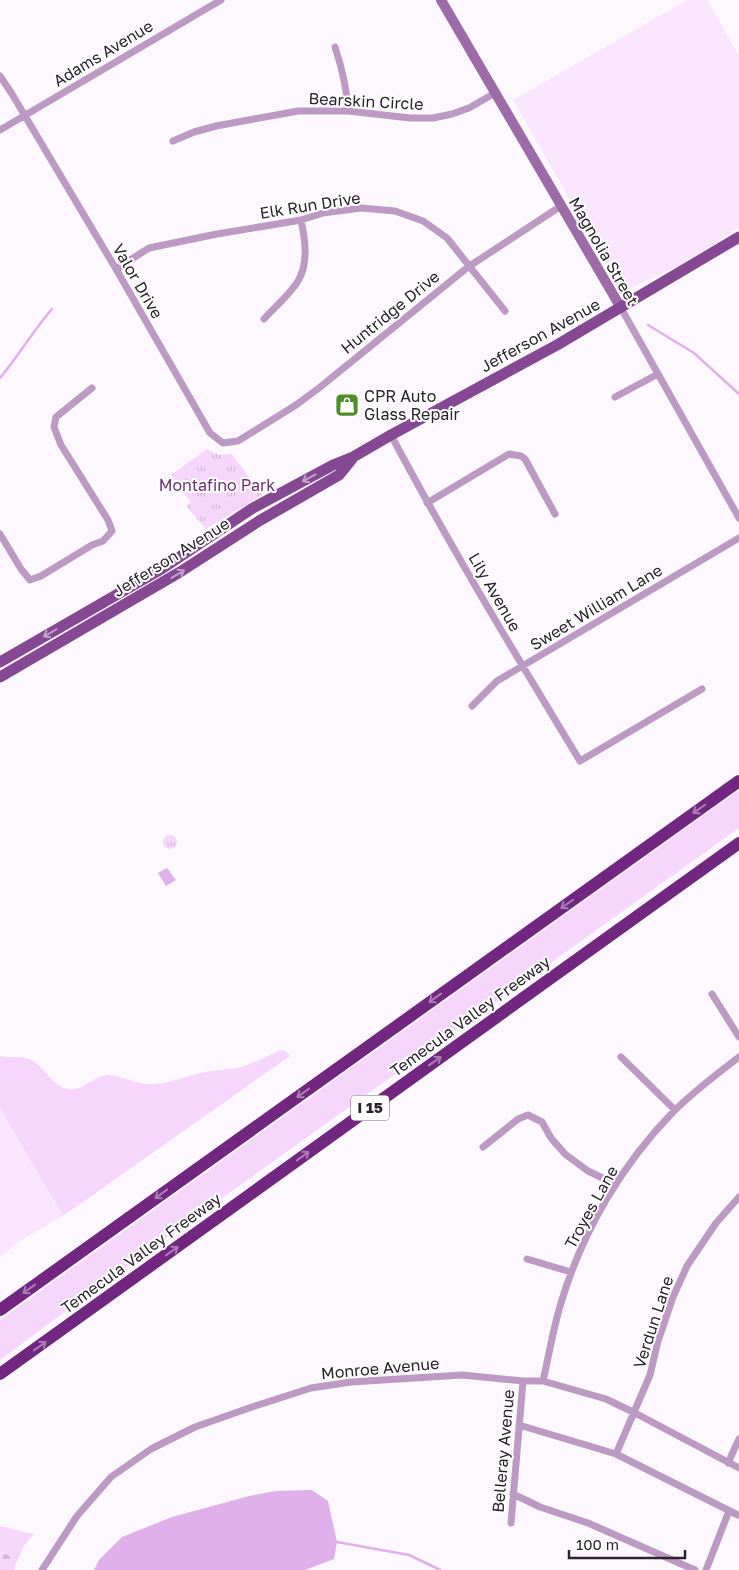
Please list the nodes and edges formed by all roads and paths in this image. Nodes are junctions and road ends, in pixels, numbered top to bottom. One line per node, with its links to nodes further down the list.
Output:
1 (221, 0): 7 (street, Adams Avenue)
2 (441, 0): 5 (street, Magnolia Street)
3 (335, 47): 6 (street)
4 (0, 76): 7 (street, Valor Drive)
5 (495, 93): 6 (street, Bearskin Circle); 10 (street, Magnolia Street)
6 (348, 111): 9 (street, Bearskin Circle)
7 (25, 116): 8 (street, Adams Avenue); 14 (street, Valor Drive)
8 (0, 130)
9 (173, 141)
10 (561, 206): 13 (street, Huntridge Drive); 15 (street, Magnolia Street)
11 (301, 220): 13 (street, Elk Run Drive); 14 (street, Elk Run Drive); 17 (street)
12 (739, 237): 15 (main road, Jefferson Avenue)
13 (468, 267): 16 (street, Elk Run Drive); 22 (street, Huntridge Drive)
14 (116, 269): 22 (street, Valor Drive)
15 (621, 308): 18 (street, Magnolia Street); 21 (main road, Jefferson Avenue)
16 (505, 311)
17 (264, 319)
18 (658, 374): 20 (street); 26 (street, Magnolia Street)
19 (92, 388): 27 (street)
20 (615, 397)
21 (391, 435): 23 (main road, Jefferson Avenue); 24 (street, Lily Avenue)
22 (238, 440)
23 (353, 457): 29 (main road, Jefferson Avenue, one-way to 29); 30 (main road, Jefferson Avenue, one-way to 23)
24 (427, 502): 25 (street); 32 (street, Lily Avenue)
25 (555, 514)
26 (739, 518)
27 (0, 534)
28 (739, 538): 32 (street, Sweet William Lane)
29 (163, 568): 30 (main road); 31 (main road, Jefferson Avenue, one-way to 31)
30 (66, 639): 33 (main road, Jefferson Avenue)
31 (0, 662)
32 (522, 667): 34 (street, Lily Avenue); 35 (street, Sweet William Lane)
33 (0, 677)
34 (702, 689)
35 (472, 706)
36 (739, 781): 48 (highway, one-way to 48)
37 (739, 843): 49 (highway, Temecula Valley Freeway / I 15, one-way to 37)
38 (712, 994): 39 (street)
39 (739, 1037)
40 (621, 1057): 42 (street)
41 (739, 1057): 42 (street, Troyes Lane)
42 (675, 1110): 44 (street, Troyes Lane)
43 (482, 1147): 44 (street)
44 (615, 1184): 47 (street, Troyes Lane)
45 (739, 1197): 52 (street, Verdun Lane)
46 (527, 1259): 47 (street)
47 (571, 1272): 50 (street, Troyes Lane)
48 (0, 1310)
49 (0, 1374)
50 (543, 1381): 51 (street, Monroe Avenue); 52 (street, Monroe Avenue)
51 (523, 1382): 53 (street, Belleray Avenue); 62 (street, Monroe Avenue)
52 (635, 1412): 55 (street, Verdun Lane); 56 (street, Monroe Avenue)
53 (519, 1425): 55 (street); 58 (street, Belleray Avenue)
54 (739, 1439): 56 (street)
55 (616, 1454): 59 (street)
56 (728, 1462): 57 (street, Monroe Avenue)
57 (739, 1468)
58 (513, 1494): 61 (street, Belleray Avenue); 63 (street)
59 (729, 1511): 60 (street); 64 (street)
60 (738, 1515)
61 (511, 1523)
62 (42, 1570)
63 (694, 1570)
64 (706, 1570)

